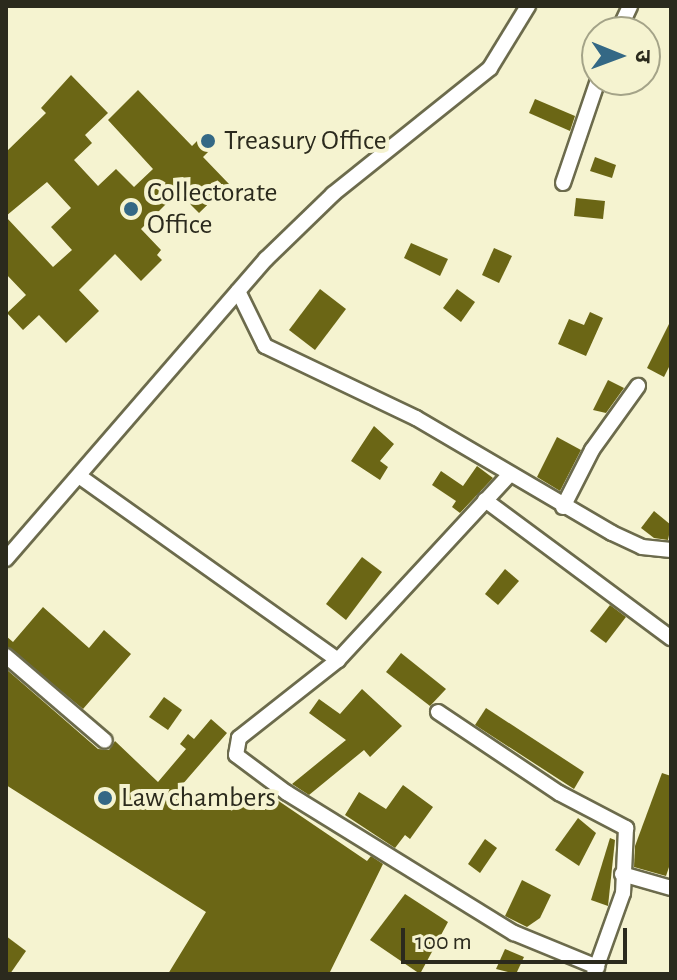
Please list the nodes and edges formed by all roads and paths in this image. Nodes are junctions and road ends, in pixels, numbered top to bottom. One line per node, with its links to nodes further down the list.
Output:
1 (524, 8): 4 (street)
2 (593, 96): 3 (street)
3 (563, 183)
4 (238, 291): 6 (street); 7 (street)
5 (638, 386): 9 (street)
6 (510, 474): 8 (street); 9 (street)
7 (79, 476): 11 (street); 14 (street)
8 (485, 500): 12 (street); 14 (street)
9 (563, 507): 10 (street)
10 (669, 547)
11 (6, 559)
12 (671, 638)
13 (6, 656): 16 (street)
14 (338, 660): 19 (street)
15 (438, 712): 17 (street)
16 (105, 741)
17 (622, 874): 18 (street); 19 (street)
18 (671, 888)
19 (596, 971)

